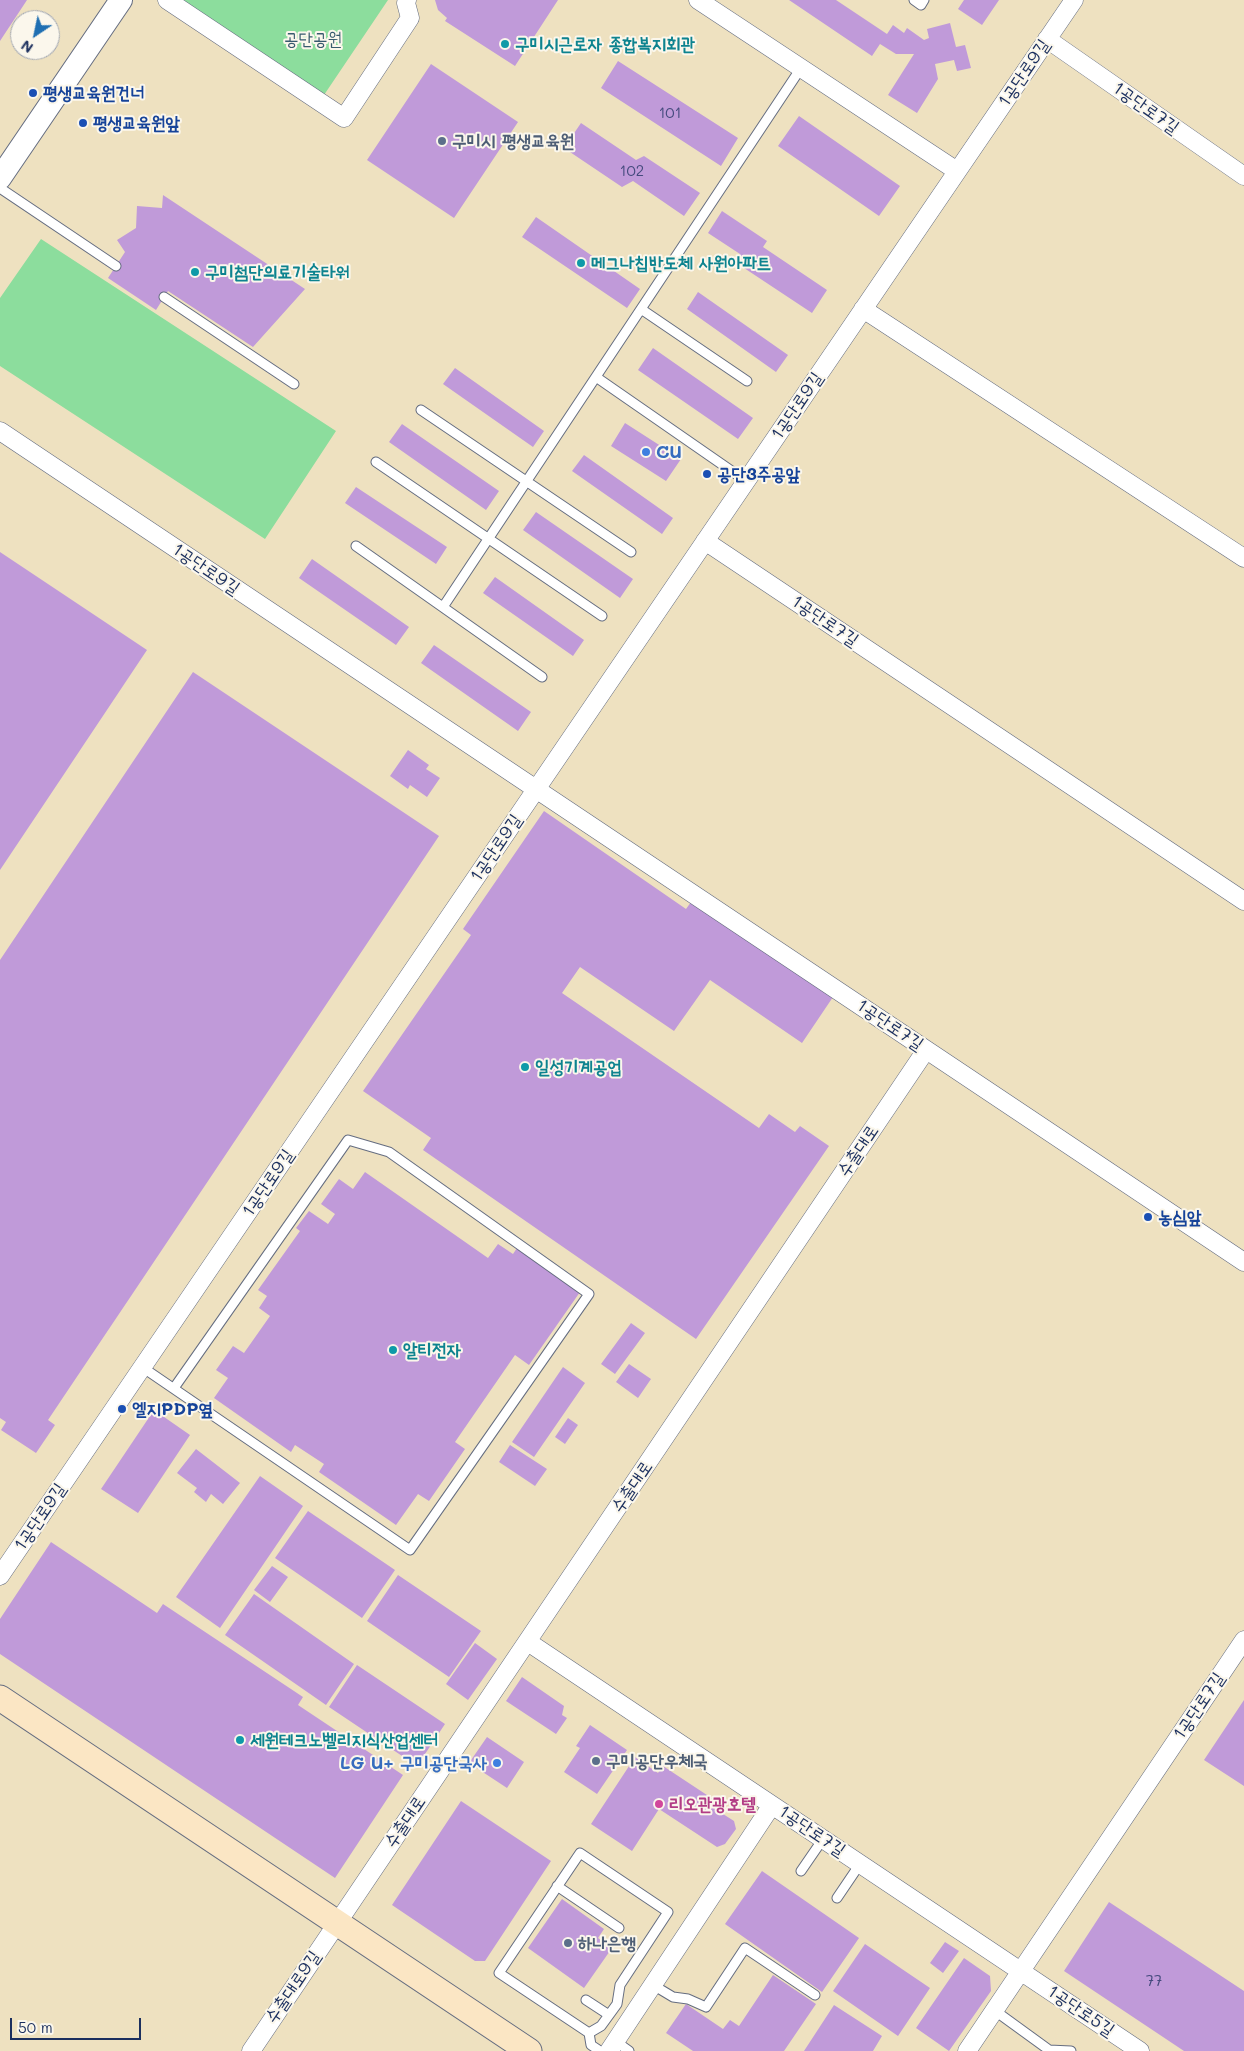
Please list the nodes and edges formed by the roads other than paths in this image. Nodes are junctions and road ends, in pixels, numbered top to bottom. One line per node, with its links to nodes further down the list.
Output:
1 (121, 0): 12 (street)
2 (167, 0): 3 (street)
3 (407, 0)
4 (698, 0): 9 (street)
5 (914, 0): 6 (lane)
6 (924, 0)
7 (1074, 0): 8 (street, 1공단로9길)
8 (1048, 39): 10 (street, 1공단로9길); 11 (street, 1공단로7길)
9 (801, 68): 10 (street); 16 (lane)
10 (957, 171): 17 (street, 1공단로9길)
11 (1244, 176)
12 (0, 178)
13 (0, 188): 14 (lane)
14 (116, 266)
15 (164, 297): 20 (lane)
16 (642, 309): 18 (lane); 19 (lane)
17 (862, 309): 24 (street, 1공단로9길); 30 (street)
18 (596, 377): 24 (lane); 25 (lane)
19 (747, 381)
20 (294, 384)
21 (422, 410): 25 (lane)
22 (0, 431): 34 (street, 1공단로9길)
23 (376, 462): 26 (lane)
24 (746, 481): 27 (street, 1공단로9길)
25 (527, 482): 26 (lane); 29 (lane)
26 (489, 539): 31 (lane); 32 (lane)
27 (705, 541): 34 (street, 1공단로9길); 35 (street, 1공단로7길)
28 (356, 546): 31 (lane)
29 (631, 552)
30 (1244, 558)
31 (443, 607): 33 (lane)
32 (602, 616)
33 (542, 677)
34 (536, 789): 36 (street, 1공단로7길); 38 (street, 1공단로9길)
35 (1244, 901)
36 (926, 1050): 37 (street, 1공단로7길); 42 (street, 수출대로)
37 (1244, 1262)
38 (142, 1367): 39 (lane); 40 (street, 1공단로9길)
39 (174, 1388): 39 (lane)
40 (0, 1576)
41 (1244, 1640): 53 (street, 1공단로7길)
42 (528, 1642): 45 (street, 1공단로7길); 52 (street, 수출대로)
43 (0, 1698): 52 (main road)
44 (0, 1719): 52 (main road)
45 (772, 1805): 46 (street, 1공단로7길); 54 (street)
46 (823, 1839): 47 (street, 1공단로7길); 48 (lane)
47 (860, 1864): 50 (lane); 53 (street, 1공단로7길)
48 (801, 1871)
49 (557, 1886): 51 (lane); 58 (lane); 59 (lane)
50 (837, 1898)
51 (619, 1928)
52 (332, 1930): 61 (street, 수출대로9길); 62 (main road); 63 (main road)
53 (1021, 1971): 57 (street, 1공단로7길); 67 (street, 1공단로5길)
54 (653, 1985): 55 (lane); 60 (street)
55 (815, 1995)
56 (586, 2000): 58 (lane)
57 (994, 2010): 65 (street, 1공단로7길); 66 (lane)
58 (609, 2015): 59 (lane)
59 (589, 2033): 64 (lane)
60 (618, 2048)
61 (250, 2051)
62 (498, 2051)
63 (529, 2051)
64 (600, 2051)
65 (966, 2051)
66 (1071, 2051)
67 (1140, 2051)

